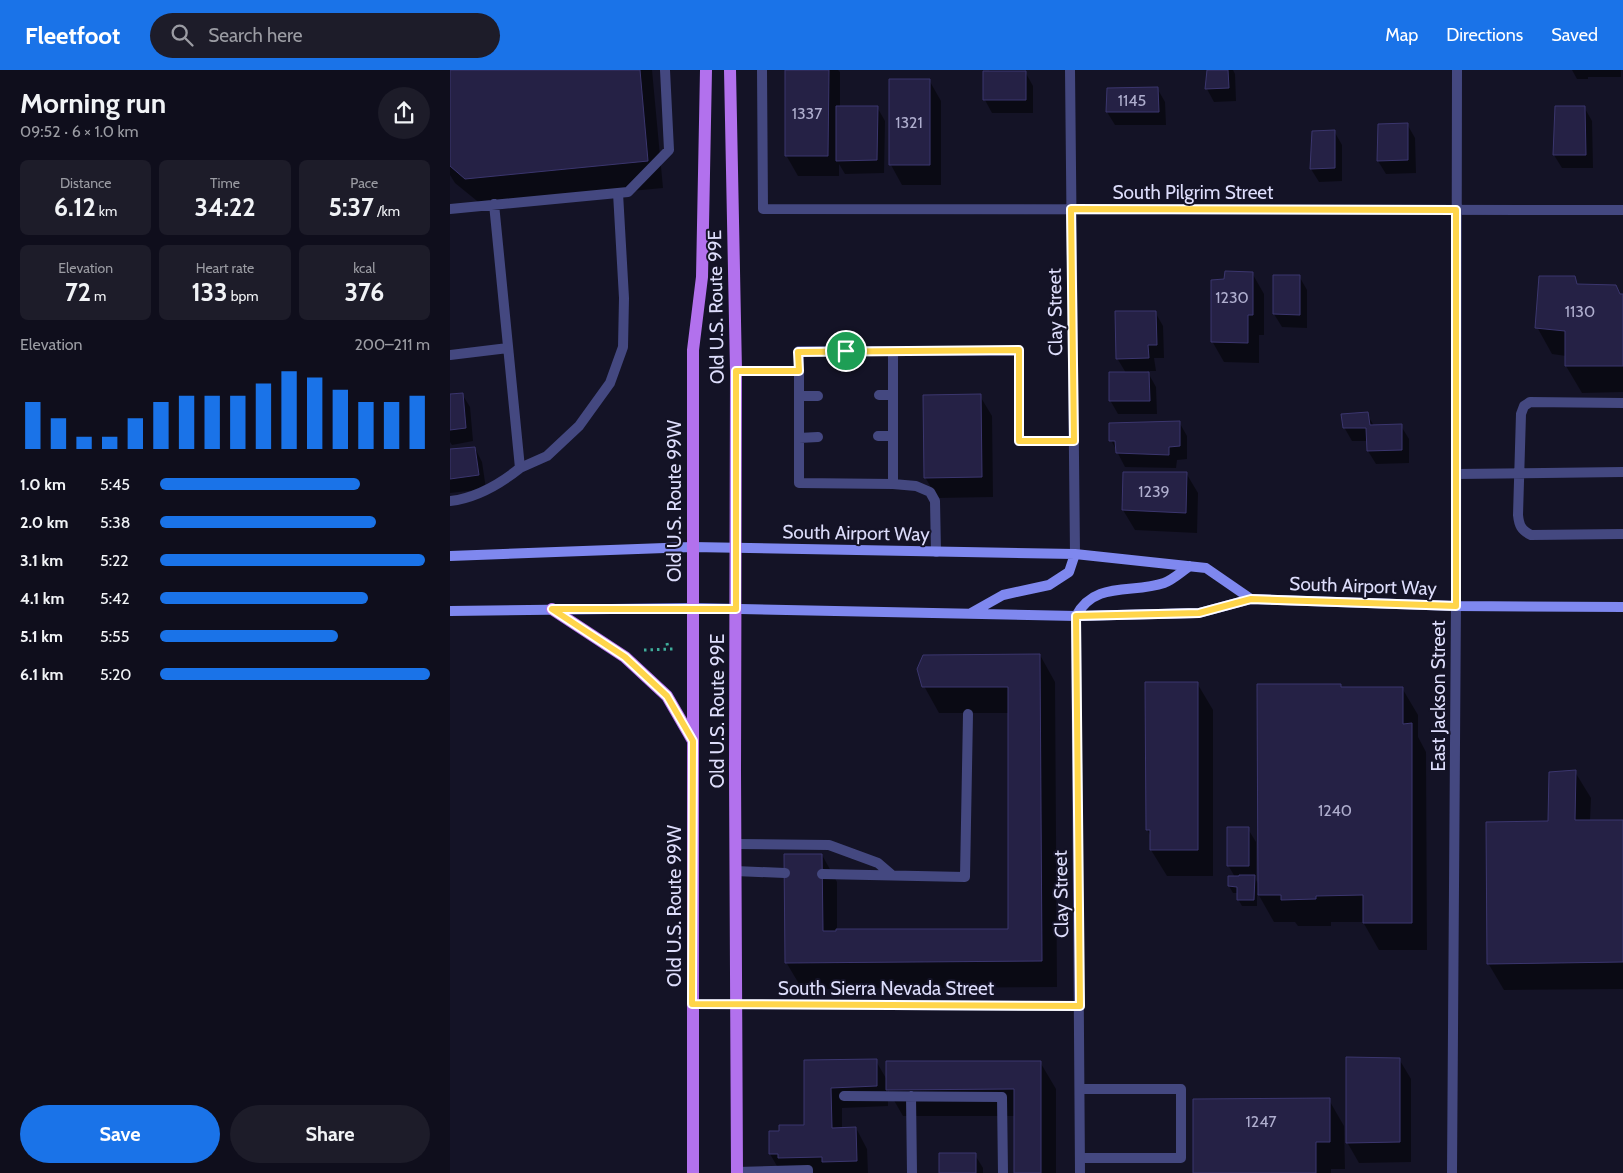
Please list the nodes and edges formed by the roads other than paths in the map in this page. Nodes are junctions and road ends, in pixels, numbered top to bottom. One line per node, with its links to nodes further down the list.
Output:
1 (665, 70): 7 (street)
2 (706, 70): 35 (main road, Old U.S. Route 99W)
3 (730, 70): 16 (main road, Old U.S. Route 99E)
4 (762, 70): 10 (street, South Pilgrim Street)
5 (1070, 70): 10 (street, Clay Street)
6 (1457, 70): 11 (street, East Jackson Street)
7 (618, 193): 8 (street); 28 (street)
8 (494, 204): 9 (street); 13 (street)
9 (450, 209)
10 (1071, 209): 11 (street, South Pilgrim Street); 27 (street, Clay Street)
11 (1456, 210): 12 (street, South Pilgrim Street); 30 (street, East Jackson Street)
12 (1623, 210)
13 (508, 348): 15 (street); 28 (street)
14 (893, 351): 17 (street); 19 (street); 27 (street)
15 (450, 355)
16 (736, 371): 17 (street); 36 (main road, Old U.S. Route 99E)
17 (799, 371): 20 (street)
18 (880, 395): 19 (street)
19 (893, 395): 24 (street)
20 (799, 396): 21 (street); 25 (street)
21 (818, 396)
22 (1623, 403): 31 (street)
23 (878, 436): 24 (street)
24 (893, 436): 32 (street)
25 (799, 438): 26 (street); 32 (street)
26 (818, 438)
27 (1074, 441): 38 (street, Clay Street)
28 (520, 468): 33 (street)
29 (1623, 472): 31 (street)
30 (1456, 474): 31 (street); 42 (street, East Jackson Street)
31 (1518, 474): 34 (street)
32 (893, 484): 37 (street)
33 (450, 501)
34 (1623, 534)
35 (692, 547): 36 (main road, South Airport Way); 39 (main road, South Airport Way); 44 (main road, Old U.S. Route 99W)
36 (737, 548): 37 (main road, South Airport Way); 46 (main road, Old U.S. Route 99E)
37 (936, 552): 38 (main road, South Airport Way)
38 (1076, 554): 40 (main road, South Airport Way); 48 (main road)
39 (450, 556)
40 (1190, 566): 41 (main road, South Airport Way); 49 (main road)
41 (1251, 599): 42 (main road, South Airport Way); 49 (main road, South Airport Way)
42 (1456, 606): 43 (main road, South Airport Way); 70 (street, East Jackson Street)
43 (1623, 607)
44 (693, 608): 45 (main road, South Airport Way); 46 (main road, South Airport Way); 51 (main road, Old U.S. Route 99W)
45 (552, 609): 47 (main road, South Airport Way); 51 (main road)
46 (736, 609): 48 (main road, South Airport Way); 52 (main road, Old U.S. Route 99E)
47 (450, 611)
48 (970, 613): 49 (main road, South Airport Way)
49 (1076, 616): 59 (street, Clay Street)
50 (968, 714): 56 (street)
51 (693, 741): 57 (main road, Old U.S. Route 99W)
52 (735, 844): 53 (main road, Old U.S. Route 99E); 56 (street)
53 (736, 871): 54 (street); 58 (main road, Old U.S. Route 99E)
54 (785, 873)
55 (822, 874): 56 (street)
56 (892, 875)
57 (692, 1004): 58 (street, South Sierra Nevada Street); 64 (main road, Old U.S. Route 99W)
58 (736, 1005): 59 (street, South Sierra Nevada Street); 65 (main road, Old U.S. Route 99E)
59 (1080, 1006): 60 (street, Clay Street)
60 (1080, 1089): 63 (street, Clay Street); 63 (street)
61 (844, 1096): 62 (street)
62 (911, 1096): 67 (street); 68 (street)
63 (1080, 1158): 69 (street, Clay Street)
64 (693, 1173)
65 (737, 1173): 66 (street)
66 (808, 1173)
67 (912, 1173)
68 (1003, 1173)
69 (1080, 1173)
70 (1452, 1173)

